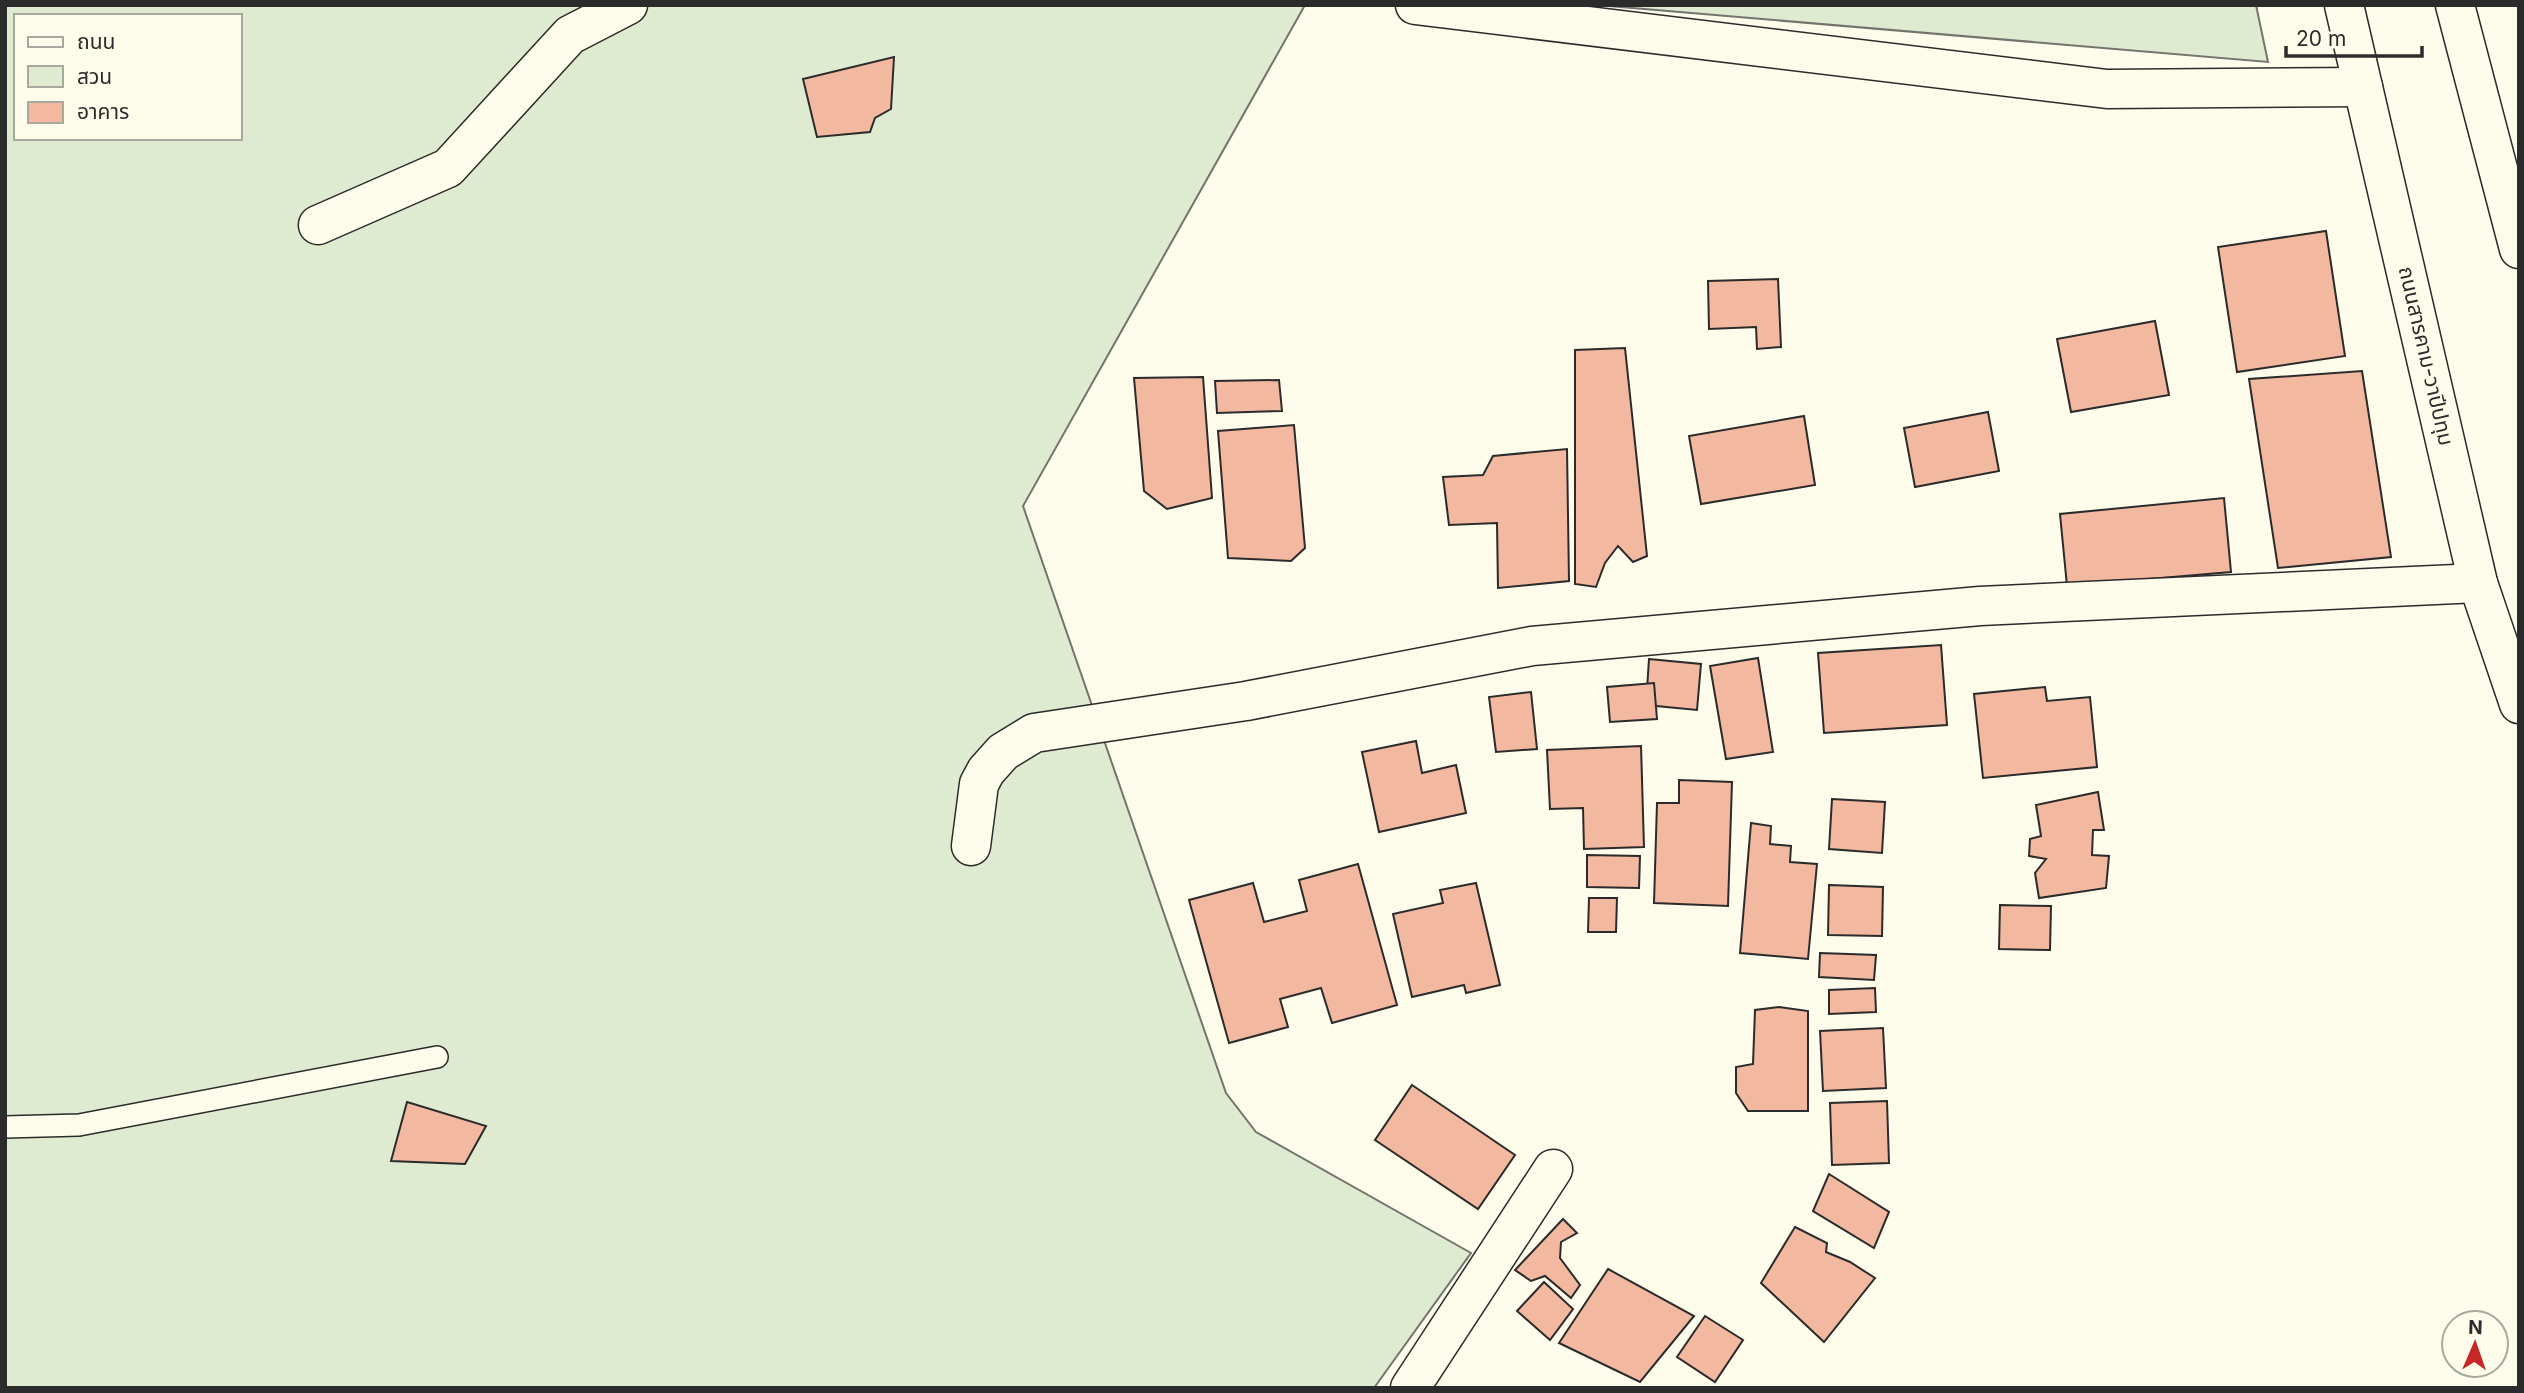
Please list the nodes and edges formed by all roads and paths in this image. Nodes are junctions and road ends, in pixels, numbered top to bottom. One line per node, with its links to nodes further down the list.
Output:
1 (628, 5): 6 (street)
2 (1415, 5): 5 (street)
3 (2344, 5): 5 (street, ถนนสารคาม-วาปีปทุม)
4 (2455, 5): 7 (street)
5 (2363, 87): 8 (street, ถนนสารคาม-วาปีปทุม)
6 (318, 225)
7 (2519, 249)
8 (2479, 583): 9 (street, ถนนสารคาม-วาปีปทุม); 10 (street)
9 (2519, 704)
10 (971, 846)
11 (437, 1057): 12 (lane)
12 (5, 1127)
13 (1553, 1169): 14 (street)
14 (1410, 1388)

